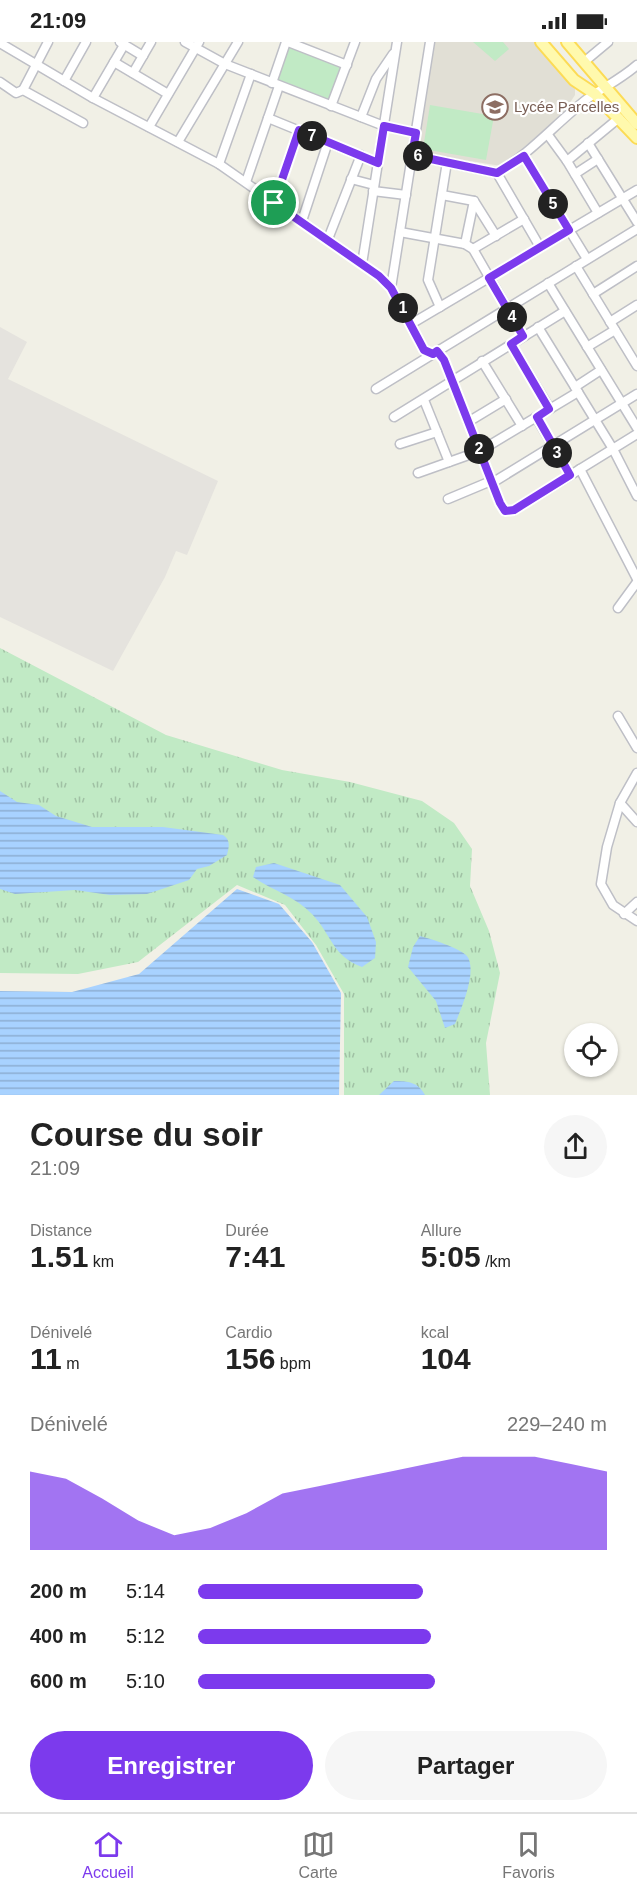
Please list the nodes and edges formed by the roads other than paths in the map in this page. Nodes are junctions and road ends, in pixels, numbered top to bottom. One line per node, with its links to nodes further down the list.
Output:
1 (0, 42): 22 (street)
2 (48, 42): 22 (street)
3 (86, 42): 27 (street)
4 (151, 42): 18 (street)
5 (185, 42): 15 (street)
6 (238, 42): 21 (street)
7 (287, 42): 17 (street); 29 (street)
8 (320, 42): 17 (street)
9 (356, 42): 23 (street)
10 (430, 42): 44 (street)
11 (541, 42): 33 (main road)
12 (567, 42): 20 (main road)
13 (608, 42): 20 (street)
14 (122, 43): 18 (street); 19 (street)
15 (197, 45): 21 (street); 32 (street)
16 (396, 47): 36 (street); 42 (street)
17 (316, 53): 23 (street)
18 (143, 56): 25 (street)
19 (114, 62): 25 (street); 34 (street)
20 (584, 62): 30 (main road)
21 (225, 64): 26 (street); 47 (street)
22 (35, 65): 27 (street); 31 (street)
23 (347, 65): 35 (street)
24 (637, 65): 30 (street)
25 (133, 74): 32 (street)
26 (251, 74): 29 (street); 57 (street)
27 (64, 81): 34 (street)
28 (0, 82): 31 (street)
29 (276, 84): 35 (street); 37 (street)
30 (606, 88): 33 (street); 39 (main road)
31 (23, 90): 40 (street)
32 (168, 94): 41 (street)
33 (595, 94): 38 (main road); 45 (street)
34 (93, 98): 41 (street)
35 (331, 106): 36 (street)
36 (361, 117): 42 (street)
37 (268, 118): 43 (street); 61 (street)
38 (619, 118): 46 (main road); 49 (street)
39 (636, 121)
40 (83, 123)
41 (149, 126): 47 (street)
42 (384, 126): 44 (street); 56 (street)
43 (299, 130): 48 (street); 68 (street)
44 (416, 133): 51 (street)
45 (548, 135): 52 (street); 54 (street)
46 (637, 138)
47 (178, 142): 57 (street)
48 (328, 142): 50 (street); 71 (street)
49 (588, 143): 53 (street); 54 (street)
50 (360, 155): 56 (street); 60 (street)
51 (412, 155): 55 (street); 64 (street)
52 (524, 156): 58 (street); 74 (street)
53 (598, 159): 59 (street); 66 (street)
54 (567, 161): 59 (street)
55 (447, 162): 58 (street); 65 (street)
56 (378, 163): 62 (street)
57 (219, 164): 61 (street)
58 (497, 173): 70 (street)
59 (575, 174): 69 (street)
60 (351, 179): 62 (street); 78 (street)
61 (246, 183): 68 (street)
62 (374, 188): 64 (street); 83 (street)
63 (637, 189): 66 (street)
64 (406, 195): 75 (street)
65 (442, 195): 67 (street); 77 (street)
66 (622, 198): 69 (street); 72 (street)
67 (474, 201): 76 (street); 79 (street)
68 (274, 203): 71 (street)
69 (598, 213): 74 (street)
70 (524, 219): 76 (street); 80 (street)
71 (302, 221): 78 (street)
72 (637, 222)
73 (637, 229): 82 (street)
74 (569, 230): 80 (street); 82 (street)
75 (400, 232): 77 (street); 88 (street)
76 (496, 236): 81 (street)
77 (435, 238): 79 (street); 91 (street)
78 (328, 239): 83 (street)
79 (465, 243): 81 (street)
80 (540, 247): 86 (street)
81 (473, 249): 86 (street)
82 (587, 260): 84 (street)
83 (362, 264): 88 (street)
84 (576, 266): 87 (street); 89 (street)
85 (637, 266): 89 (street)
86 (489, 278): 91 (street); 92 (street)
87 (548, 284): 92 (street); 93 (street)
88 (391, 288): 95 (street)
89 (593, 294): 94 (street)
90 (637, 305): 94 (street)
91 (440, 307): 95 (street)
92 (507, 308): 98 (street); 101 (street)
93 (565, 311): 96 (street); 100 (street)
94 (610, 322): 97 (street)
95 (411, 324): 101 (street)
96 (538, 327): 98 (street); 107 (street)
97 (615, 330): 100 (street); 103 (street)
98 (523, 336): 99 (street)
99 (511, 344): 102 (street); 112 (street)
100 (587, 347): 104 (street)
101 (435, 352): 105 (street); 106 (street)
102 (482, 361): 105 (street); 109 (street)
103 (637, 366)
104 (602, 370): 107 (street); 111 (street)
105 (452, 379): 110 (street); 116 (street)
106 (376, 389)
107 (576, 389): 112 (street); 115 (street)
108 (637, 394): 111 (street)
109 (506, 399): 116 (street); 117 (street)
110 (424, 400): 113 (street); 119 (street)
111 (622, 403): 115 (street); 118 (street)
112 (549, 409): 114 (street)
113 (394, 417)
114 (537, 417): 117 (street); 122 (street)
115 (595, 420): 122 (street); 123 (street)
116 (468, 422): 124 (street)
117 (522, 426): 124 (street)
118 (637, 428)
119 (436, 432): 121 (street); 125 (street)
120 (637, 434): 123 (street)
121 (400, 444)
122 (553, 446): 128 (street); 129 (street)
123 (613, 449): 126 (street); 130 (street)
124 (480, 451): 125 (street); 129 (street)
125 (449, 462): 127 (street)
126 (580, 470): 128 (street); 132 (street)
127 (418, 473)
128 (570, 475): 129 (street)
129 (491, 482): 131 (street)
130 (637, 496)
131 (448, 499)
132 (637, 580): 133 (street)
133 (618, 608)
134 (618, 716): 135 (street)
135 (637, 748)
136 (637, 773): 137 (street)
137 (620, 803): 138 (street); 140 (street)
138 (637, 822)
139 (637, 902): 140 (street)
140 (624, 914): 141 (street)
141 (637, 921)

